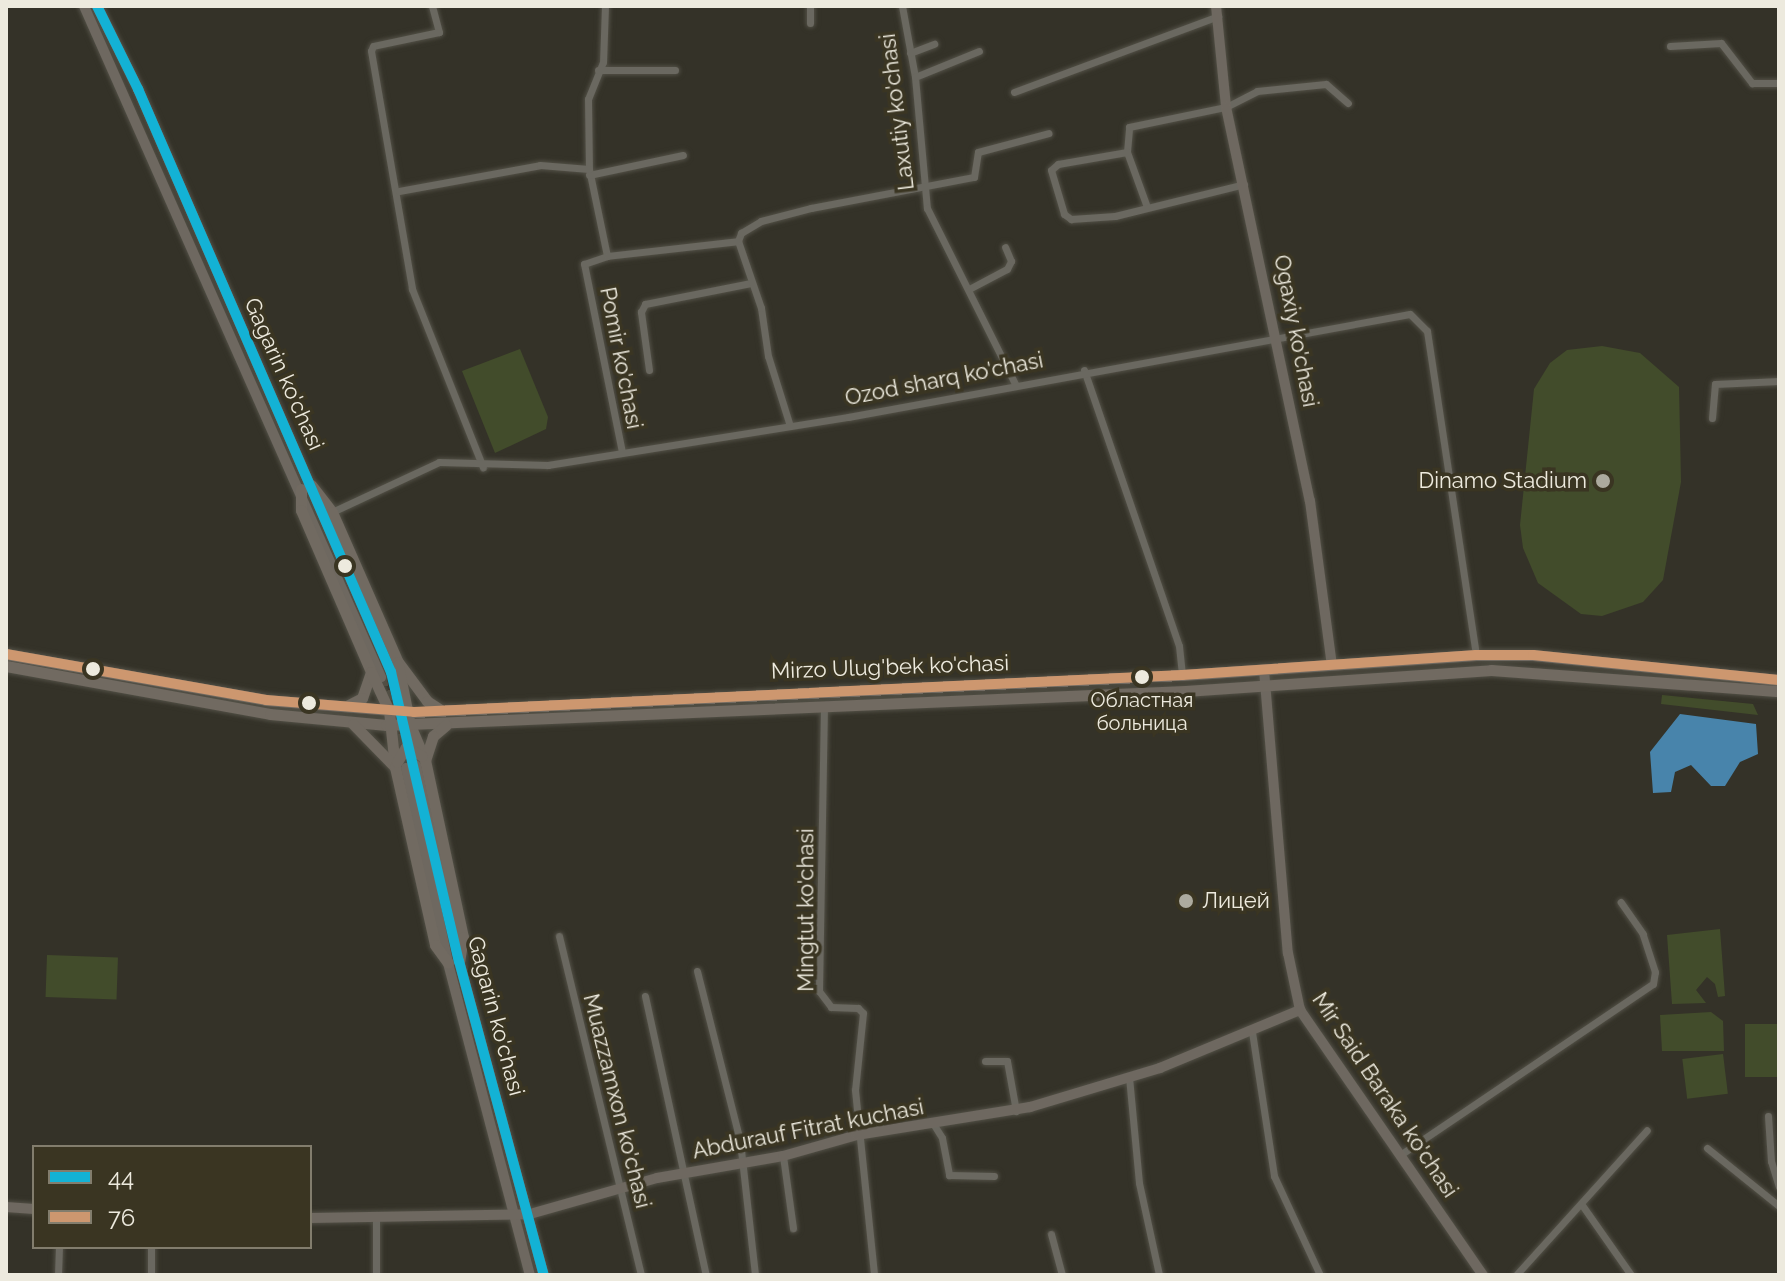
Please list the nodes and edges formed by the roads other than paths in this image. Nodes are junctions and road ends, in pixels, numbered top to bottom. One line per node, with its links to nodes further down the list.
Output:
1 (84, 6): 42 (street, Gagarin ko'chasi)
2 (97, 6): 42 (street, Gagarin ko'chasi)
3 (432, 6): 26 (street)
4 (605, 6): 13 (street, Pomir ko'chasi)
5 (810, 6): 8 (street)
6 (902, 6): 12 (street, Laxutiy ko'chasi)
7 (1217, 11): 17 (street); 19 (street, Ogaxiy ko'chasi)
8 (810, 23)
9 (934, 44): 12 (street)
10 (1670, 46): 16 (street)
11 (979, 51): 15 (street)
12 (910, 53): 15 (street, Laxutiy ko'chasi)
13 (598, 70): 14 (street); 23 (street, Pomir ko'chasi)
14 (675, 70)
15 (915, 77): 25 (street, Laxutiy ko'chasi)
16 (1779, 83)
17 (1014, 92)
18 (1348, 103): 19 (street)
19 (1226, 107): 21 (street); 24 (street, Ogaxiy ko'chasi)
20 (1049, 133): 25 (street)
21 (1127, 152): 27 (street); 27 (street)
22 (683, 155): 23 (street)
23 (589, 172): 26 (street); 30 (street, Pomir ko'chasi)
24 (1244, 184): 27 (street); 33 (street, Ogaxiy ko'chasi)
25 (923, 185): 28 (street); 32 (street, Laxutiy ko'chasi)
26 (399, 191): 41 (street)
27 (1147, 207)
28 (738, 241): 30 (street); 31 (street)
29 (1005, 247): 32 (street)
30 (607, 256): 40 (street, Pomir ko'chasi)
31 (751, 283): 34 (street); 39 (street)
32 (969, 289): 37 (street, Laxutiy ko'chasi)
33 (1277, 336): 35 (street, Ozod sharq ko'chasi); 45 (street, Ozod sharq ko'chasi); 46 (street, Ogaxiy ko'chasi)
34 (649, 370)
35 (1084, 370): 37 (street, Ozod sharq ko'chasi); 50 (street)
36 (1779, 381): 38 (street)
37 (1015, 384): 39 (street, Ozod sharq ko'chasi)
38 (1712, 418)
39 (790, 426): 40 (street, Ozod sharq ko'chasi)
40 (622, 452): 41 (street, Ozod sharq ko'chasi)
41 (483, 467): 43 (street, Ozod sharq ko'chasi)
42 (306, 487): 43 (main road); 49 (street, Gagarin ko'chasi); 49 (main road)
43 (332, 512): 49 (main road)
44 (6, 654): 55 (main road, Mirzo Ulug'bek ko'chasi)
45 (1476, 655): 46 (main road, Mirzo Ulug'bek ko'chasi); 51 (main road, Mirzo Ulug'bek ko'chasi)
46 (1332, 665): 48 (main road, Mirzo Ulug'bek ko'chasi)
47 (6, 666): 59 (main road, Mirzo Ulug'bek ko'chasi)
48 (1264, 670): 50 (main road, Mirzo Ulug'bek ko'chasi); 52 (street, Mir Said Baraka ko'chasi)
49 (385, 671): 55 (main road); 56 (main road); 57 (main road); 58 (main road)
50 (1182, 675): 57 (main road, Mirzo Ulug'bek ko'chasi)
51 (1779, 680)
52 (1266, 686): 53 (main road, Mirzo Ulug'bek ko'chasi); 54 (main road, Mirzo Ulug'bek ko'chasi); 69 (street, Mir Said Baraka ko'chasi)
53 (1779, 691)
54 (824, 703): 62 (main road, Mirzo Ulug'bek ko'chasi); 77 (street, Mingtut ko'chasi)
55 (341, 708): 56 (main road, Mirzo Ulug'bek ko'chasi)
56 (389, 711): 58 (main road, Mirzo Ulug'bek ko'chasi); 60 (main road)
57 (441, 711): 58 (main road, Mirzo Ulug'bek ko'chasi)
58 (408, 712): 61 (main road)
59 (349, 721): 60 (main road, Mirzo Ulug'bek ko'chasi); 63 (main road)
60 (392, 725): 61 (main road, Mirzo Ulug'bek ko'chasi); 63 (main road)
61 (410, 725): 62 (main road, Mirzo Ulug'bek ko'chasi); 63 (main road)
62 (446, 725): 63 (main road)
63 (410, 765): 66 (main road); 66 (main road)
64 (1621, 902): 79 (street)
65 (559, 936): 85 (street, Muazzamxon ko'chasi)
66 (453, 962): 91 (street, Gagarin ko'chasi); 92 (street, Gagarin ko'chasi)
67 (697, 971): 81 (street)
68 (645, 996): 82 (street)
69 (1300, 1010): 70 (street, Abdurauf Fitrat kuchasi); 79 (street, Mir Said Baraka ko'chasi)
70 (1252, 1032): 72 (street, Abdurauf Fitrat kuchasi); 110 (street)
71 (985, 1061): 73 (street)
72 (1129, 1077): 73 (street, Abdurauf Fitrat kuchasi); 109 (street)
73 (1016, 1111): 75 (street, Abdurauf Fitrat kuchasi)
74 (1768, 1116): 84 (street)
75 (934, 1125): 77 (street, Abdurauf Fitrat kuchasi); 83 (street)
76 (1647, 1130): 87 (street)
77 (857, 1135): 80 (street, Abdurauf Fitrat kuchasi); 107 (street, Mingtut ko'chasi)
78 (1707, 1148): 86 (street)
79 (1400, 1155): 111 (street, Mir Said Baraka ko'chasi)
80 (783, 1156): 81 (street, Abdurauf Fitrat kuchasi); 95 (street)
81 (744, 1164): 82 (street, Abdurauf Fitrat kuchasi); 106 (street)
82 (684, 1173): 85 (street, Abdurauf Fitrat kuchasi); 105 (street)
83 (994, 1176)
84 (1779, 1188): 86 (street)
85 (622, 1190): 92 (street, Abdurauf Fitrat kuchasi); 104 (street, Muazzamxon ko'chasi)
86 (1770, 1198): 88 (street)
87 (1582, 1205): 112 (street); 113 (street)
88 (1779, 1206)
89 (6, 1207): 90 (street)
90 (32, 1209)
91 (512, 1213): 92 (street, Abdurauf Fitrat kuchasi); 94 (street, Abdurauf Fitrat kuchasi); 102 (street, Gagarin ko'chasi)
92 (530, 1214): 103 (street, Gagarin ko'chasi)
93 (312, 1218): 94 (street, Abdurauf Fitrat kuchasi)
94 (376, 1219): 101 (street)
95 (793, 1228)
96 (1051, 1234): 108 (street)
97 (59, 1249): 99 (street)
98 (151, 1249): 100 (street)
99 (58, 1275)
100 (151, 1275)
101 (376, 1275)
102 (530, 1275)
103 (544, 1275)
104 (641, 1275)
105 (706, 1275)
106 (755, 1275)
107 (874, 1275)
108 (1062, 1275)
109 (1159, 1275)
110 (1320, 1275)
111 (1483, 1275)
112 (1516, 1275)
113 (1631, 1275)

